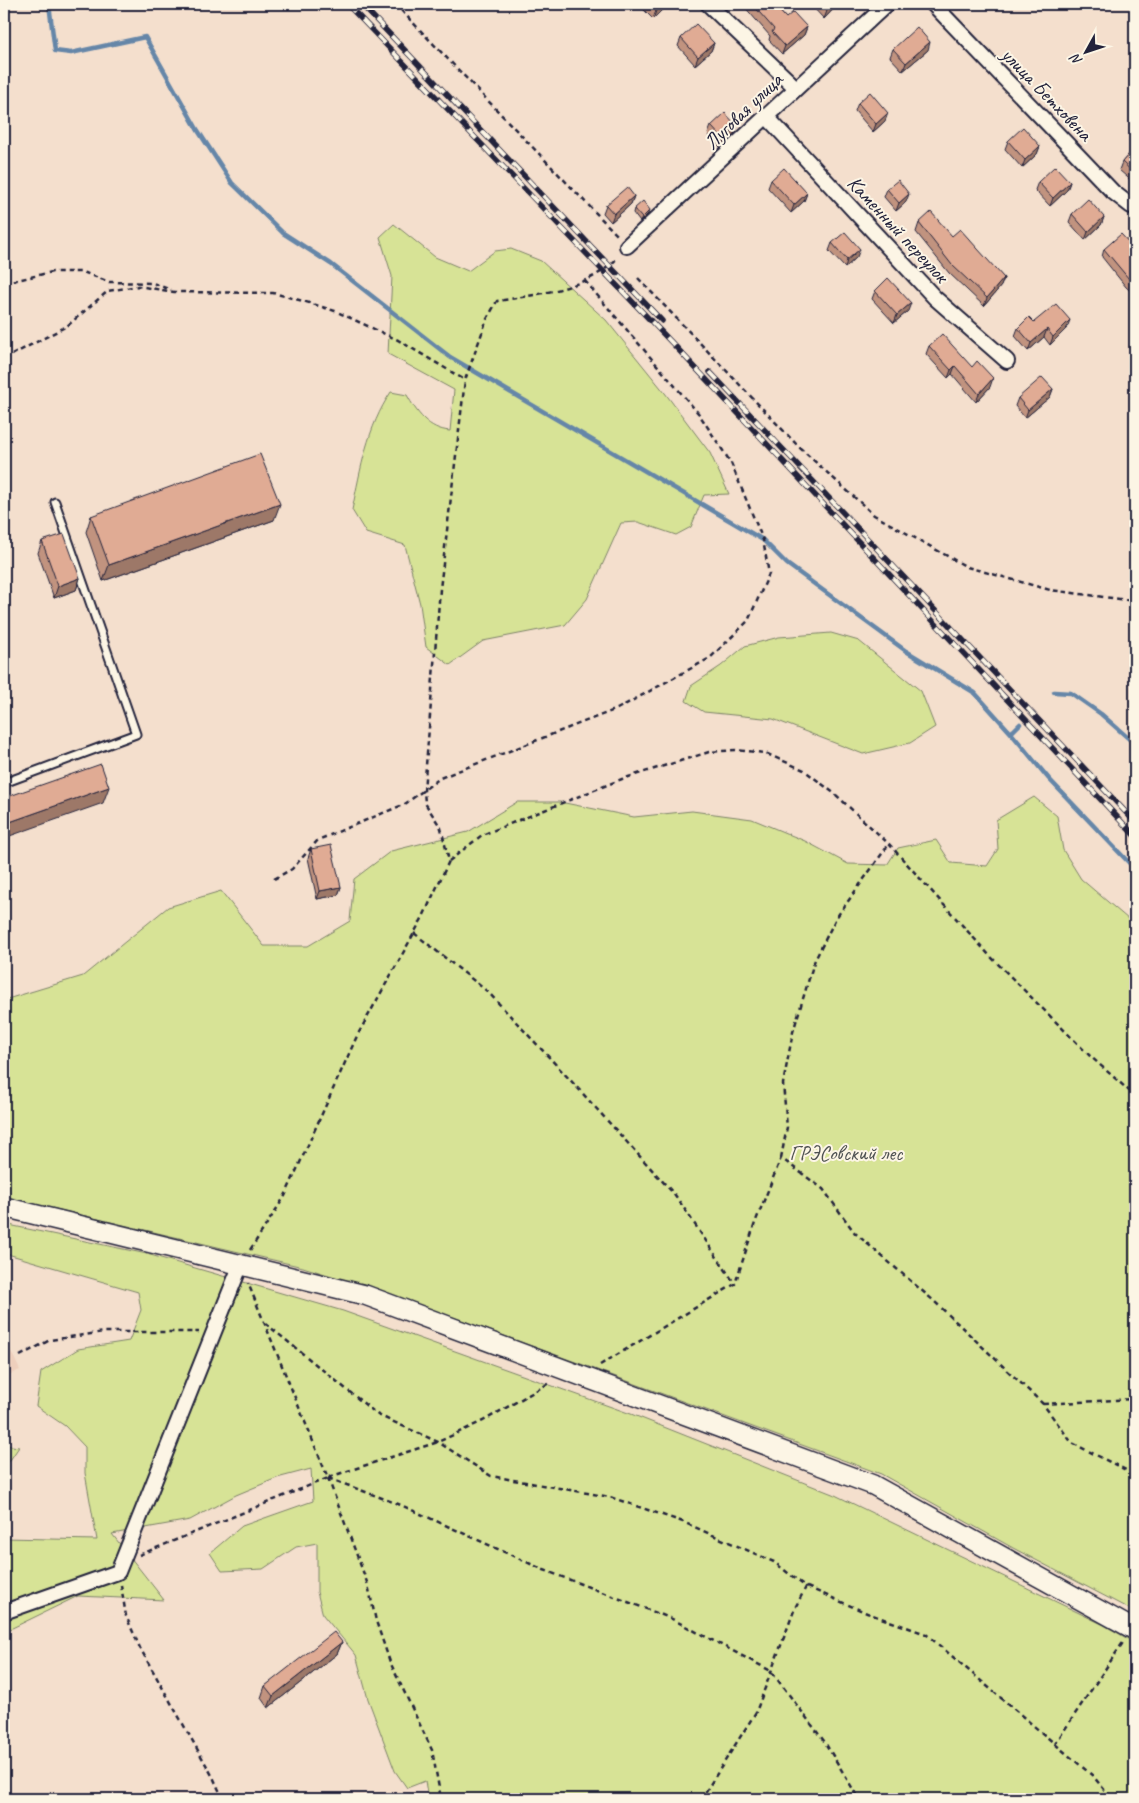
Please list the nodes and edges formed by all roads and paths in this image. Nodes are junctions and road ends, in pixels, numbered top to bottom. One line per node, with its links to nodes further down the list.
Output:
1 (395, 4): 8 (path)
2 (708, 4): 5 (street)
3 (887, 4): 5 (street, Луговая улица)
4 (933, 4): 7 (street, улица Бетховена)
5 (796, 88): 6 (street, Луговая улица)
6 (767, 117): 8 (street, Луговая улица); 14 (street, Каменный переулок)
7 (1135, 206)
8 (627, 246): 10 (path)
9 (638, 278): 17 (path)
10 (585, 281): 15 (path); 19 (path)
11 (4, 283): 12 (path)
12 (174, 292): 13 (path); 15 (path)
13 (4, 359)
14 (1007, 362)
15 (465, 380): 19 (path)
16 (55, 502): 18 (lane)
17 (1135, 602)
18 (4, 783)
19 (424, 791): 21 (path); 22 (path)
20 (889, 844): 21 (path); 24 (path); 25 (path)
21 (449, 861): 23 (path)
22 (274, 879)
23 (414, 933): 27 (path); 28 (path)
24 (1135, 1096)
25 (781, 1158): 28 (path); 34 (path)
26 (4, 1207): 27 (main road)
27 (241, 1264): 29 (path); 30 (street); 32 (main road)
28 (736, 1284): 32 (path)
29 (264, 1322): 35 (path); 37 (path)
30 (212, 1333): 31 (path); 39 (street)
31 (20, 1356)
32 (575, 1373): 35 (path); 42 (main road)
33 (1135, 1399): 34 (path)
34 (1044, 1404): 36 (path)
35 (438, 1442): 37 (path); 40 (path)
36 (1135, 1472)
37 (328, 1478): 38 (path); 43 (path); 46 (path)
38 (137, 1556)
39 (118, 1572): 41 (street); 45 (path)
40 (806, 1587): 43 (path); 44 (path)
41 (4, 1612)
42 (1134, 1629): 44 (path)
43 (771, 1671): 47 (path); 48 (path)
44 (1055, 1744): 49 (path)
45 (223, 1799)
46 (441, 1799)
47 (702, 1799)
48 (859, 1799)
49 (1112, 1799)

